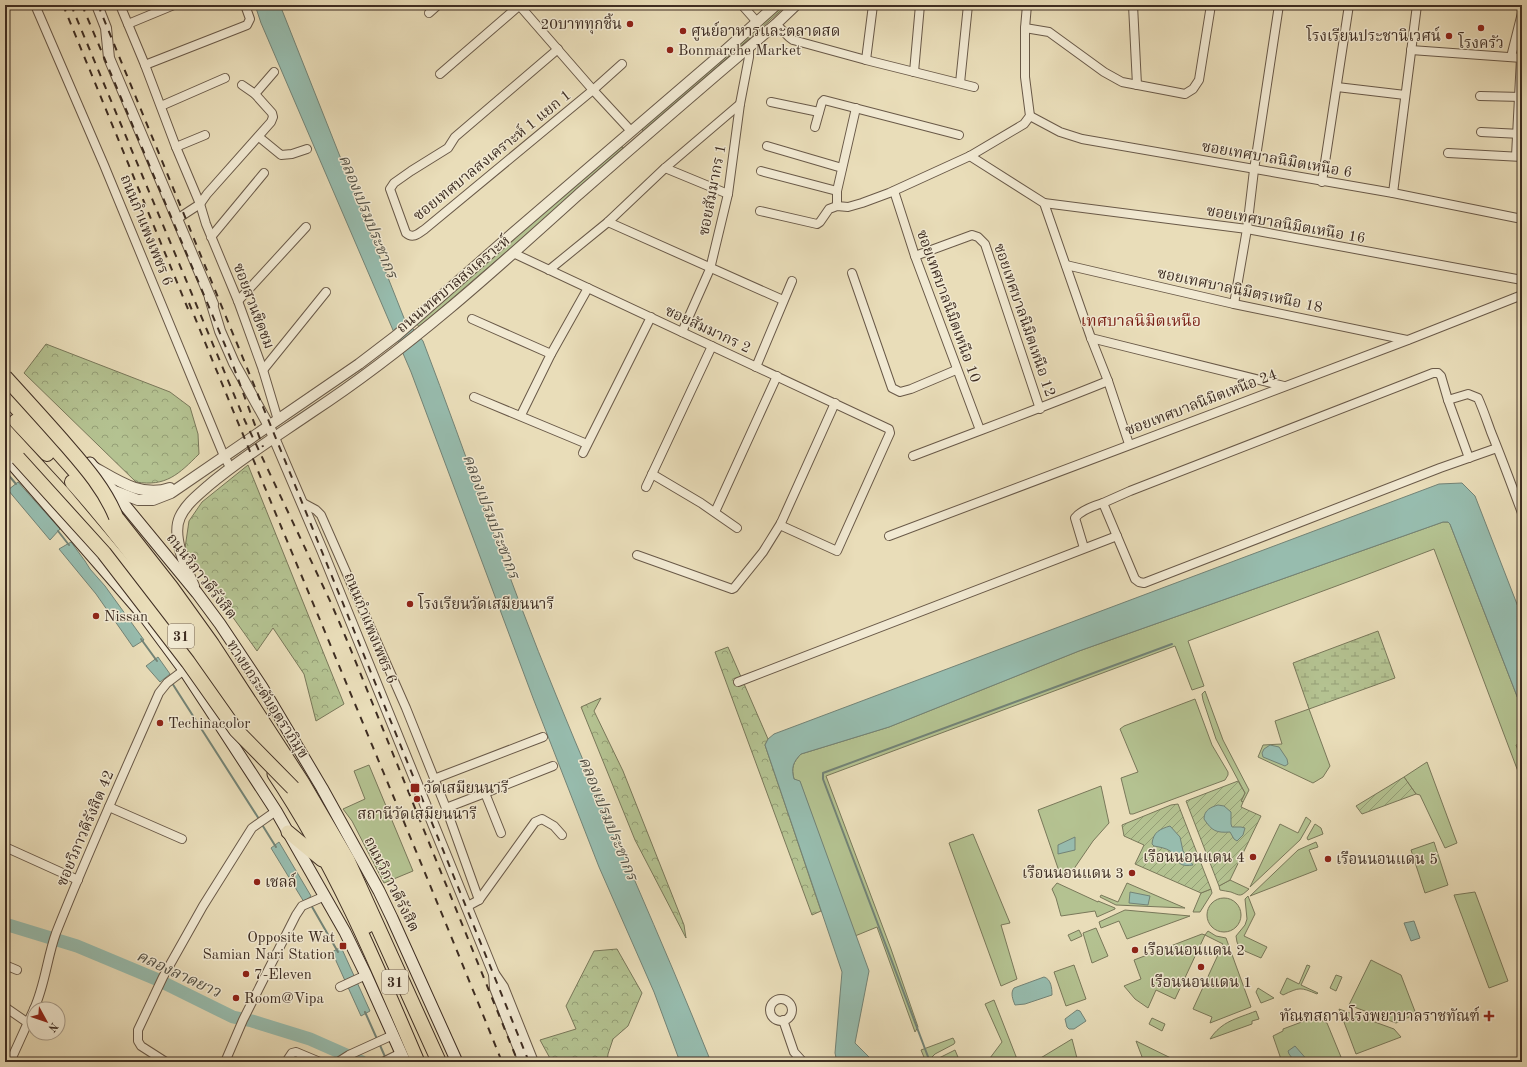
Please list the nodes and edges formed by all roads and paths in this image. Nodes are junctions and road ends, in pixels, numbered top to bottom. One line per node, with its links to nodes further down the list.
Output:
1 (35, 5): 133 (street, ถนนกำแพงเพชร 6)
2 (97, 5): 82 (street, ถนนกำแพงเพชร 6)
3 (120, 5): 23 (street, ซอยสวนชิดชม)
4 (174, 5): 23 (street)
5 (245, 5): 33 (street)
6 (438, 5): 20 (street)
7 (520, 5): 27 (street); 36 (street)
8 (742, 5): 22 (street)
9 (776, 5): 22 (street, ถนนเทศบาลสงเคราะห์)
10 (796, 5): 24 (street, ถนนเทศบาลสงเคราะห์)
11 (873, 5): 31 (street)
12 (920, 5): 35 (street)
13 (968, 5): 38 (street)
14 (1027, 5): 25 (street)
15 (1133, 5): 40 (street)
16 (1211, 5): 40 (street)
17 (1278, 5): 70 (street)
18 (1349, 5): 42 (street)
19 (1417, 5): 28 (street)
20 (429, 13)
21 (1522, 13): 29 (street)
22 (757, 22): 55 (street, ถนนเทศบาลสงเคราะห์)
23 (128, 24): 33 (street, ซอยสวนชิดชม)
24 (776, 24): 26 (street, ถนนเทศบาลสงเคราะห์); 31 (street)
25 (1025, 28): 40 (street); 53 (street)
26 (749, 47): 49 (street, ซอยสัมมากร 1); 61 (street, ถนนเทศบาลสงเคราะห์)
27 (558, 49): 43 (street); 43 (street, ซอยเทศบาลสงเคราะห์ 1 แยก 1)
28 (1411, 50): 29 (street); 45 (street)
29 (1511, 57): 30 (street)
30 (1522, 58): 47 (street)
31 (866, 60): 35 (street)
32 (622, 64): 43 (street)
33 (145, 65): 50 (street, ซอยสวนชิดชม)
34 (274, 72): 44 (street)
35 (914, 72): 38 (street)
36 (440, 74)
37 (226, 78): 50 (street)
38 (960, 83): 41 (street)
39 (242, 85): 44 (street)
40 (1137, 85)
41 (974, 87)
42 (1337, 87): 45 (street); 73 (street)
43 (593, 90): 55 (street)
44 (255, 94): 60 (street)
45 (1404, 95): 76 (street)
46 (1480, 96): 47 (street)
47 (1520, 97): 57 (street)
48 (771, 102): 52 (street)
49 (740, 104): 68 (street); 77 (street, ซอยสัมมากร 1)
50 (161, 106): 63 (street, ซอยสวนชิดชม)
51 (856, 108): 52 (street); 59 (street); 69 (street)
52 (819, 112): 54 (street)
53 (1030, 116): 66 (street); 70 (street, ซอยเทศบาลนิมิตเหนือ 6)
54 (815, 127)
55 (631, 131): 61 (street); 124 (street, ถนนเทศบาลสงเคราะห์)
56 (1481, 132): 57 (street)
57 (1519, 133): 67 (street)
58 (205, 135): 63 (street)
59 (959, 135)
60 (259, 137): 64 (street); 79 (street)
61 (640, 140): 88 (street, ถนนเทศบาลสงเคราะห์)
62 (767, 146): 69 (street)
63 (176, 147): 79 (street, ซอยสวนชิดชม)
64 (307, 149)
65 (1448, 153): 67 (street)
66 (970, 156): 75 (street); 78 (street)
67 (1519, 157)
68 (665, 168): 77 (street); 84 (street)
69 (842, 168): 74 (street)
70 (1254, 170): 73 (street, ซอยเทศบาลนิมิตเหนือ 6); 86 (street)
71 (760, 171): 74 (street)
72 (264, 173): 87 (street)
73 (1322, 182): 76 (street, ซอยเทศบาลนิมิตเหนือ 6)
74 (837, 191): 80 (street)
75 (894, 191): 80 (street); 89 (street, ซอยเทศบาลนิมิตเหนือ 10)
76 (1393, 193): 83 (street, ซอยเทศบาลนิมิตเหนือ 6)
77 (728, 194): 91 (street, ซอยสัมมากร 1)
78 (1044, 203): 86 (street, ซอยเทศบาลนิมิตเหนือ 16); 90 (street)
79 (200, 204): 82 (street); 87 (street, ซอยสวนชิดชม)
80 (837, 206): 81 (street)
81 (760, 211)
82 (177, 219): 124 (street, ถนนกำแพงเพชร 6)
83 (1522, 219)
84 (608, 222): 91 (street); 92 (street)
85 (306, 227): 100 (street)
86 (1247, 229): 94 (street, ซอยเทศบาลนิมิตเหนือ 16); 101 (street)
87 (211, 237): 100 (street, ซอยสวนชิดชม)
88 (513, 253): 92 (street, ซอยสัมมากร 2); 127 (street, ถนนเทศบาลสงเคราะห์)
89 (915, 256): 112 (street, ซอยเทศบาลนิมิตเหนือ 10); 121 (street, ซอยเทศบาลนิมิตเหนือ 12)
90 (1066, 265): 101 (street, ซอยเทศบาลนิมิตรเหนือ 18); 105 (street)
91 (710, 269): 99 (street); 104 (street, ซอยสัมมากร 1)
92 (549, 270): 96 (street, ซอยสัมมากร 2)
93 (852, 273): 112 (street)
94 (1522, 280)
95 (792, 281): 99 (street)
96 (588, 288): 102 (street, ซอยสัมมากร 2); 108 (street)
97 (326, 292): 111 (street)
98 (1522, 295): 106 (street, ซอยเทศบาลนิมิตเหนือ 24)
99 (784, 300): 109 (street)
100 (238, 301): 111 (street, ซอยสวนชิดชม)
101 (1234, 304): 106 (street, ซอยเทศบาลนิมิตรเหนือ 18)
102 (651, 317): 104 (street, ซอยสัมมากร 2); 129 (street)
103 (472, 319): 108 (street)
104 (682, 332): 107 (street, ซอยสัมมากร 2)
105 (1091, 338): 115 (street); 116 (street)
106 (1408, 340): 116 (street, ซอยเทศบาลนิมิตเหนือ 24)
107 (712, 346): 109 (street, ซอยสัมมากร 2); 139 (street)
108 (552, 354): 123 (street)
109 (756, 366): 113 (street, ซอยสัมมากร 2)
110 (5, 370): 137 (main road, ถนนวิภาวดีรังสิต / 31)
111 (263, 370): 124 (street, ซอยสวนชิดชม)
112 (956, 370): 126 (street, ซอยเทศบาลนิมิตเหนือ 10)
113 (777, 376): 120 (street, ซอยสัมมากร 2); 145 (street)
114 (5, 377): 147 (highway, bridge)
115 (1108, 381): 121 (street); 130 (street)
116 (1285, 386): 130 (street, ซอยเทศบาลนิมิตเหนือ 24)
117 (5, 395): 147 (highway, ทางยกระดับอุตราภิมุข / 31); 199 (highway, ถนนวิภาวดีรังสิต / 31)
118 (474, 397): 123 (street)
119 (1448, 400): 131 (street); 136 (street); 144 (street)
120 (835, 403): 148 (street); 148 (street, ซอยสัมมากร 2)
121 (1040, 408): 126 (street)
122 (5, 409): 162 (highway, ทางยกระดับอุตราภิมุข / 31, bridge)
123 (521, 415): 129 (street)
124 (274, 422): 127 (street, ถนนกำแพงเพชร 6); 133 (street, ถนนเทศบาลสงเคราะห์)
125 (5, 430): 154 (highway, 31)
126 (980, 430): 134 (street)
127 (274, 437): 138 (street, ถนนเทศบาลสงเคราะห์); 143 (street, ถนนกำแพงเพชร 6)
128 (5, 444): 135 (highway)
129 (587, 444): 132 (street)
130 (1129, 444): 150 (street, ซอยเทศบาลนิมิตเหนือ 24)
131 (1497, 448): 136 (street); 146 (street)
132 (583, 453)
133 (224, 456): 138 (street, ถนนกำแพงเพชร 6); 140 (street, ถนนเทศบาลสงเคราะห์)
134 (913, 456)
135 (12, 457): 156 (main road, 31); 162 (highway, bridge)
136 (1469, 458): 151 (street)
137 (92, 466): 140 (street); 142 (main road, ถนนวิภาวดีรังสิต / 31)
138 (230, 467): 155 (street, ถนนเทศบาลสงเคราะห์)
139 (652, 474): 141 (street); 145 (street)
140 (191, 480): 142 (street, ถนนเทศบาลสงเคราะห์)
141 (646, 486)
142 (112, 490): 155 (main road, ถนนวิภาวดีรังสิต / 31)
143 (302, 503): 161 (street); 176 (street, ถนนกำแพงเพชร 6)
144 (1103, 503): 151 (street); 152 (street)
145 (715, 512): 149 (street)
146 (1522, 513)
147 (116, 517): 198 (highway, ทางยกระดับอุตราภิมุข / 31)
148 (781, 523): 153 (street)
149 (737, 528)
150 (889, 536)
151 (1117, 536): 152 (street)
152 (1084, 548): 158 (street)
153 (637, 554)
154 (127, 569): 156 (highway); 172 (highway, 31)
155 (197, 593): 200 (main road, ถนนวิภาวดีรังสิต / 31)
156 (139, 610): 157 (main road, 31)
157 (184, 670): 164 (street, ซอยวิภาวดีรังสิต 42); 166 (main road, 31)
158 (738, 682)
159 (543, 737): 161 (street)
160 (553, 766): 163 (street)
161 (434, 779): 165 (street)
162 (293, 788): 197 (highway, ทางยกระดับอุตราภิมุข / 31)
163 (485, 793): 165 (street); 168 (street)
164 (109, 807): 170 (street); 173 (street, ซอยวิภาวดีรังสิต 42)
165 (446, 808): 175 (street)
166 (276, 811): 167 (main road, 31); 192 (street)
167 (288, 832): 172 (highway); 174 (main road, 31)
168 (500, 833)
169 (562, 835): 175 (street)
170 (182, 839)
171 (5, 847): 173 (street)
172 (328, 865): 196 (highway, 31)
173 (78, 880): 182 (street, ซอยวิภาวดีรังสิต 42)
174 (320, 898): 180 (main road, 31); 193 (street)
175 (479, 900): 176 (street)
176 (466, 907): 179 (street, ถนนกำแพงเพชร 6)
177 (5, 966): 178 (street)
178 (17, 970)
179 (494, 974): 201 (street, ถนนกำแพงเพชร 6); 202 (street, ถนนกำแพงเพชร 6)
180 (363, 976): 181 (street); 187 (main road, 31)
181 (342, 986)
182 (37, 1001)
183 (5, 1007): 185 (street)
184 (783, 1020): 203 (street)
185 (26, 1022)
186 (26, 1027): 191 (street, ซอยวิภาวดีรังสิต 42)
187 (393, 1035): 188 (main road, 31); 189 (street)
188 (403, 1057): 190 (street)
189 (344, 1058)
190 (387, 1060)
191 (10, 1062)
192 (166, 1062)
193 (225, 1062)
194 (286, 1062): 195 (street)
195 (320, 1062)
196 (418, 1062)
197 (430, 1062)
198 (439, 1062)
199 (446, 1062)
200 (457, 1062)
201 (524, 1062)
202 (533, 1062)
203 (803, 1062)

